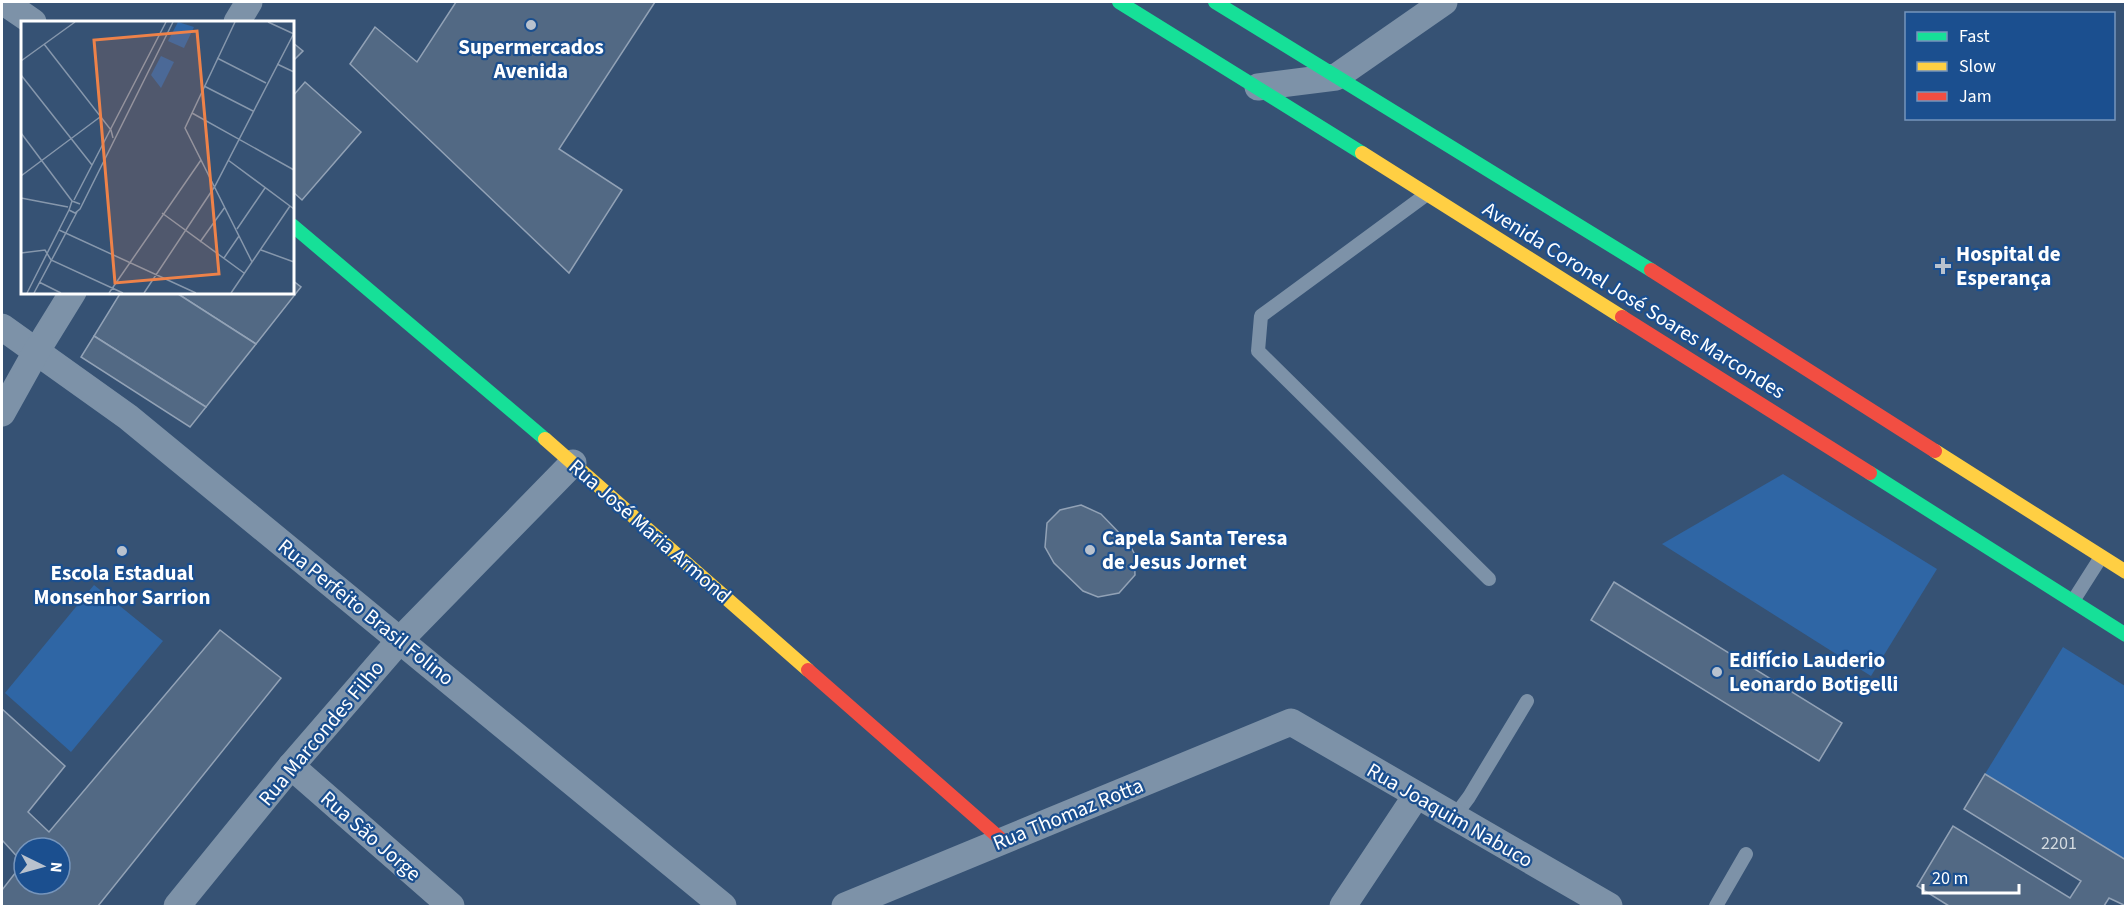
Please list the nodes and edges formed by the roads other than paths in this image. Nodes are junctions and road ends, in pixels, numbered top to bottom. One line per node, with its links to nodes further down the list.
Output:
1 (4, 2): 6 (street)
2 (249, 2): 7 (street)
3 (1119, 2): 9 (main road, Avenida Coronel José Soares Marcondes)
4 (1215, 2): 8 (main road, Avenida Coronel José Soares Marcondes)
5 (1444, 2): 8 (street)
6 (32, 21)
7 (238, 21)
8 (1336, 77): 9 (street); 17 (main road, Avenida Coronel José Soares Marcondes)
9 (1258, 87): 10 (main road, Avenida Coronel José Soares Marcondes)
10 (1427, 194): 19 (lane); 20 (main road, Avenida Coronel José Soares Marcondes)
11 (294, 227): 16 (main road, Rua José Maria Armond)
12 (73, 294): 14 (street)
13 (2, 327): 14 (street, Rua Perfeito Brasil Folino)
14 (36, 352): 15 (street); 22 (street, Rua Perfeito Brasil Folino)
15 (2, 413)
16 (573, 463): 22 (street, Rua Marcondes Filho); 28 (main road, Rua José Maria Armond)
17 (2101, 557): 18 (main road, Avenida Coronel José Soares Marcondes); 20 (lane)
18 (2126, 572)
19 (1489, 579)
20 (2073, 601): 21 (main road, Avenida Coronel José Soares Marcondes)
21 (2126, 635)
22 (400, 640): 25 (street, Rua Marcondes Filho); 32 (street, Rua Perfeito Brasil Folino)
23 (1527, 701): 27 (lane)
24 (1291, 722): 26 (street, Rua Joaquim Nabuco); 28 (street, Rua Thomaz Rotta)
25 (291, 766): 30 (street, Rua Marcondes Filho); 31 (street, Rua São Jorge)
26 (1416, 796): 27 (street, Rua Joaquim Nabuco); 34 (street)
27 (1454, 817): 35 (street, Rua Joaquim Nabuco)
28 (1003, 841): 33 (street, Rua Thomaz Rotta)
29 (1746, 854): 36 (lane)
30 (177, 906)
31 (451, 906)
32 (723, 906)
33 (845, 906)
34 (1343, 906)
35 (1609, 906)
36 (1716, 906)

